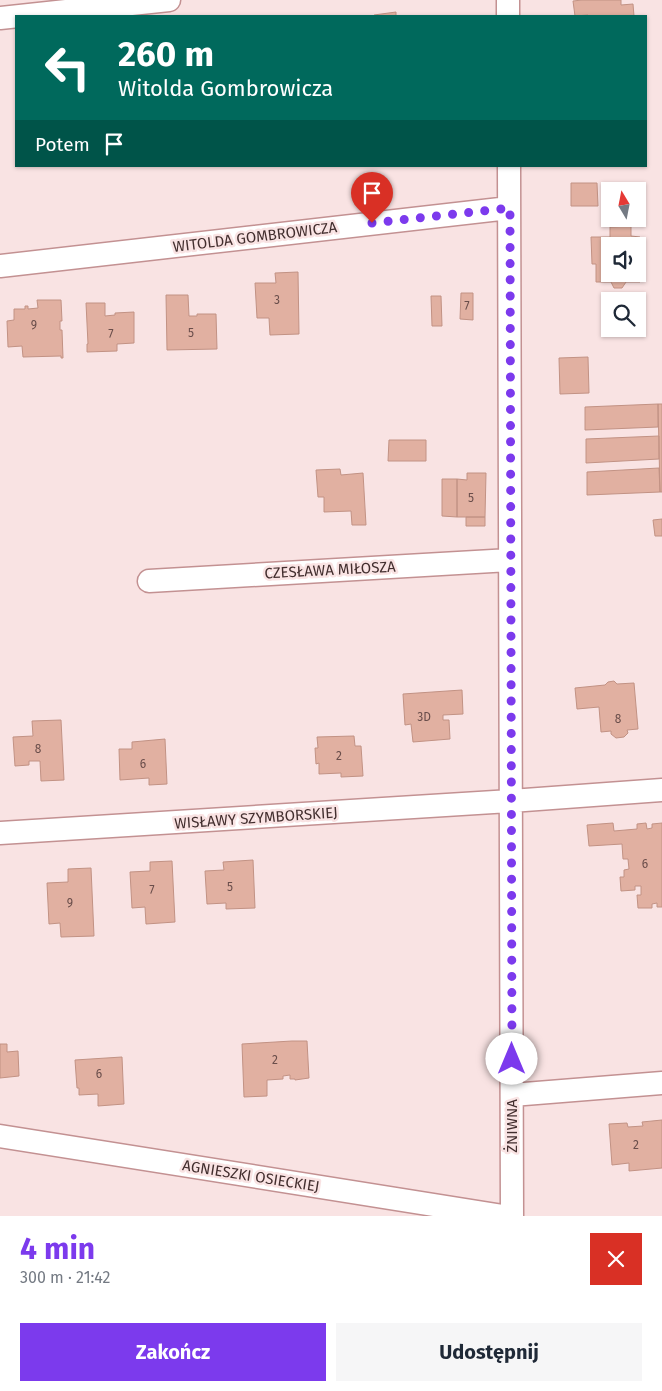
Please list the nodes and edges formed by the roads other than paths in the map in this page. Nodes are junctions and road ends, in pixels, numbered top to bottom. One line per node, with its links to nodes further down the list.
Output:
1 (169, 0): 3 (street)
2 (508, 0): 4 (street)
3 (28, 15)
4 (508, 15)
5 (15, 16): 6 (street)
6 (0, 18)
7 (509, 167): 8 (street, ŻNIWNA)
8 (510, 208): 9 (street, WITOLDA GOMBROWICZA); 10 (street, ŻNIWNA)
9 (0, 266)
10 (510, 560): 11 (street, CZESŁAWA MIŁOSZA); 13 (street, ŻNIWNA)
11 (149, 581)
12 (662, 790): 13 (street, WISŁAWY SZYMBORSKIEJ)
13 (511, 801): 14 (street, WISŁAWY SZYMBORSKIEJ); 16 (street, ŻNIWNA)
14 (0, 833)
15 (662, 1083): 16 (street)
16 (512, 1095): 19 (street, ŻNIWNA)
17 (0, 1136): 18 (street, AGNIESZKI OSIECKIEJ)
18 (503, 1216)
19 (512, 1216)

